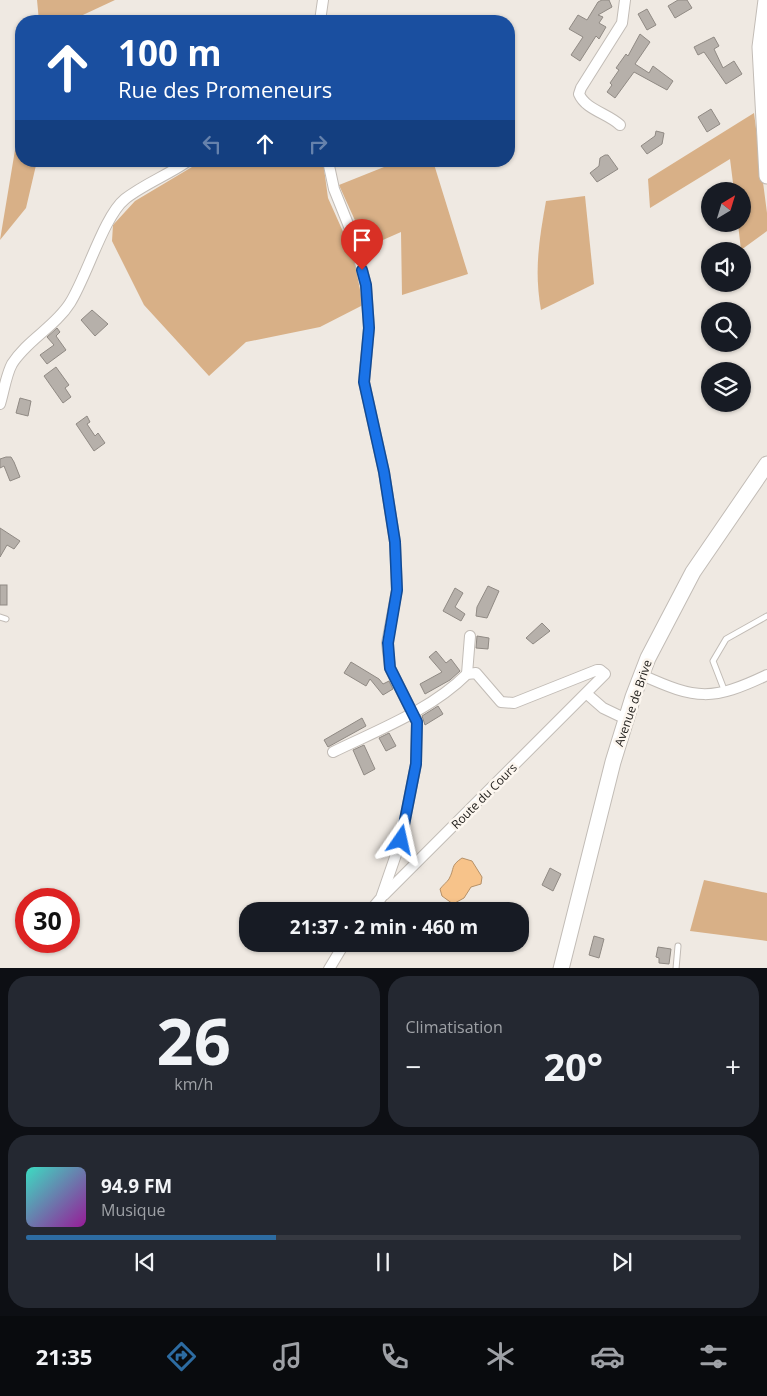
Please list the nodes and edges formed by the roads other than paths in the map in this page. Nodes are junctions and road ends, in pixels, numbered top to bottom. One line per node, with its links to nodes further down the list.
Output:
1 (322, 0): 4 (street)
2 (625, 0): 6 (street)
3 (766, 0): 5 (street)
4 (321, 15)
5 (764, 32): 9 (street)
6 (620, 125)
7 (178, 167): 10 (street)
8 (329, 167): 21 (street, Route du Cours)
9 (767, 176)
10 (0, 404)
11 (767, 464): 18 (street, Avenue de Brive)
12 (767, 616): 19 (lane)
13 (0, 617): 14 (lane)
14 (6, 619)
15 (470, 636): 16 (street)
16 (467, 674): 20 (street, Route du Cours); 21 (street)
17 (767, 675): 19 (street)
18 (642, 676): 19 (street); 22 (street, Avenue de Brive)
19 (725, 693)
20 (587, 694): 22 (street); 24 (street, Route du Cours)
21 (413, 711): 23 (street); 24 (street, Route du Cours)
22 (626, 719): 29 (street, Avenue de Brive)
23 (333, 752)
24 (381, 898): 25 (street, Route du Cours)
25 (378, 902)
26 (678, 946): 30 (lane)
27 (339, 952): 28 (street)
28 (329, 968)
29 (561, 968)
30 (676, 968)

